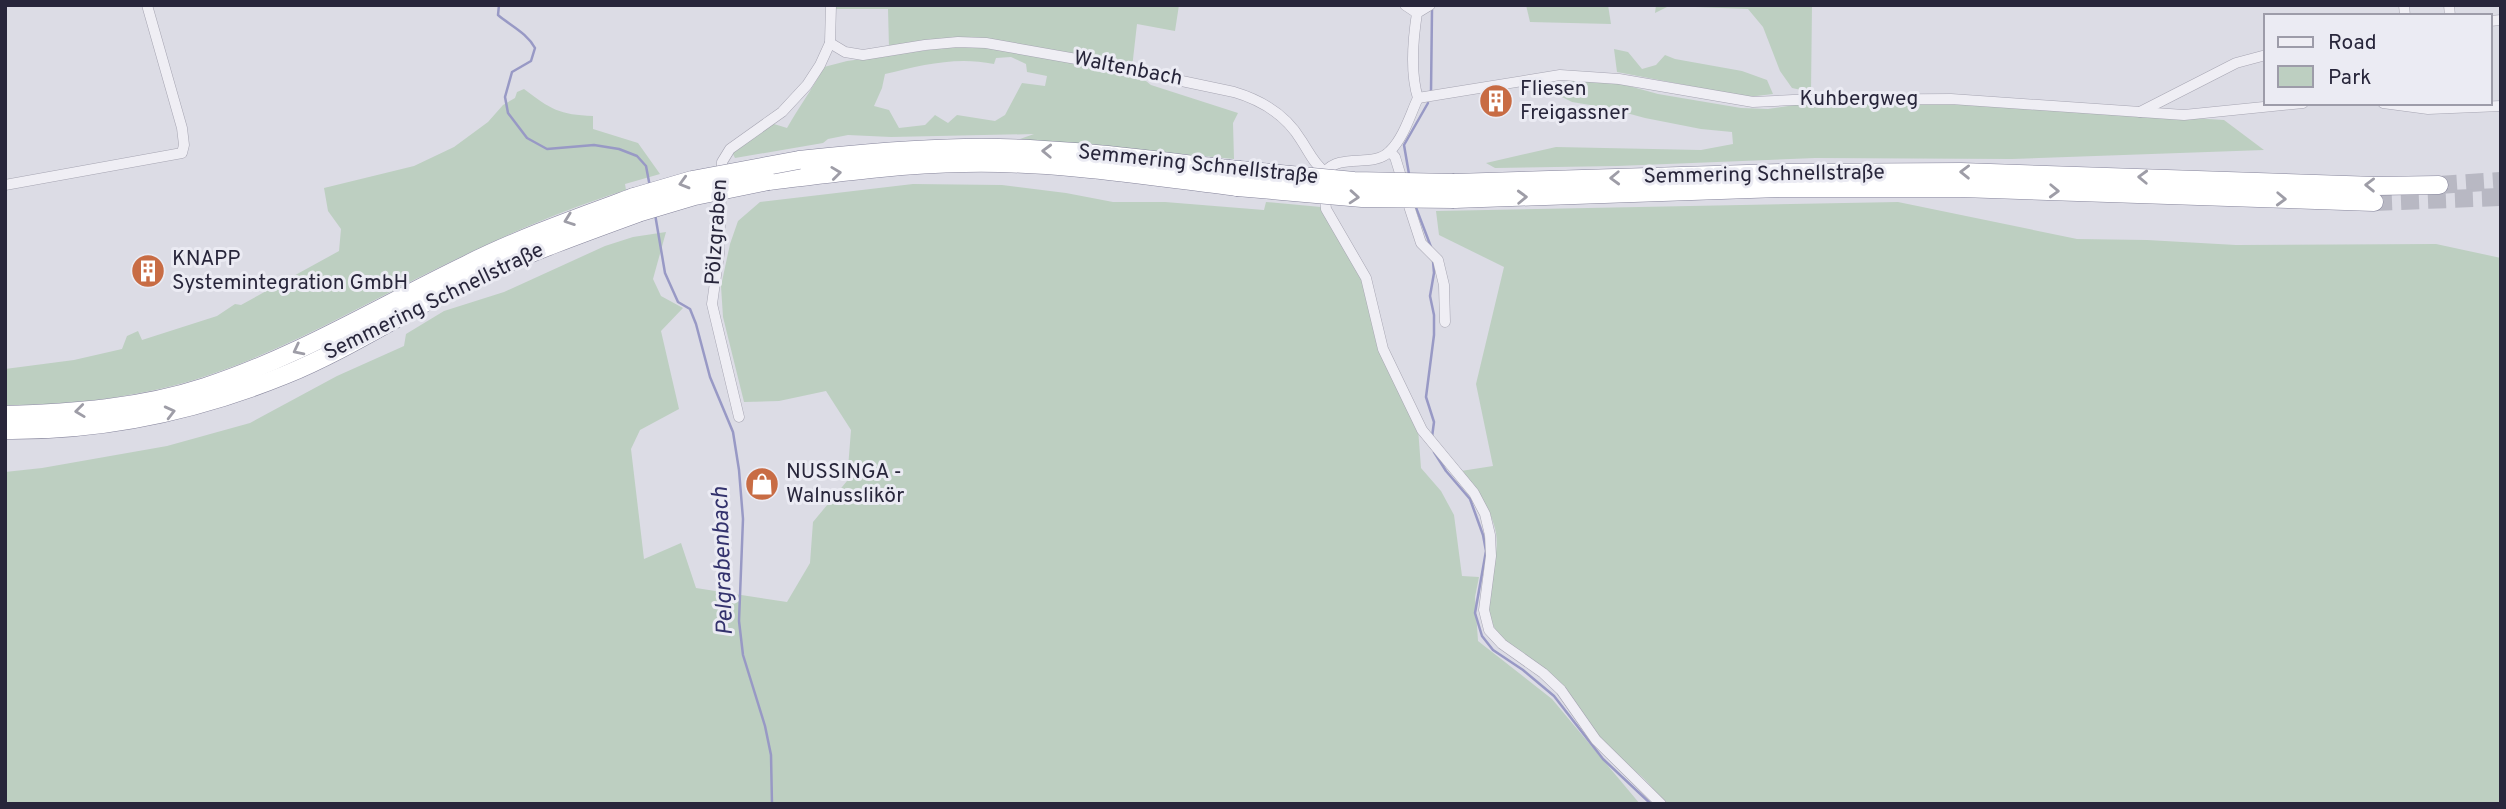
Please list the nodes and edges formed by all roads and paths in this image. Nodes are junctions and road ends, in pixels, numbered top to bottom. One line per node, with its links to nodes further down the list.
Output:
1 (147, 5): 16 (street)
2 (831, 5): 6 (street, Pölzgraben)
3 (1405, 5): 5 (street)
4 (1430, 5): 5 (street)
5 (1417, 13): 8 (street)
6 (830, 43): 14 (street, Waltenbach); 23 (street, Pölzgraben)
7 (2264, 56): 12 (street)
8 (1418, 98): 12 (street, Kuhbergweg); 13 (street)
9 (2283, 105): 12 (street, Kuhbergweg)
10 (2398, 105): 11 (street)
11 (2501, 106)
12 (2140, 112)
13 (1390, 152): 14 (street); 21 (street)
14 (1325, 172): 25 (street)
15 (1238, 178): 18 (highway, Semmering Schnellstraße, bridge); 20 (highway, Semmering Schnellstraße, one-way to 15, bridge); 20 (highway, Semmering Schnellstraße, one-way to 20, bridge)
16 (5, 185)
17 (2439, 186): 18 (highway, Semmering Schnellstraße, one-way to 18)
18 (1454, 191): 19 (highway, Semmering Schnellstraße, one-way to 19)
19 (2374, 202)
20 (636, 205): 22 (highway, Semmering Schnellstraße, one-way to 22); 24 (highway, Semmering Schnellstraße, one-way to 20)
21 (1445, 322)
22 (5, 415)
23 (739, 417)
24 (5, 430)
25 (1661, 804)

